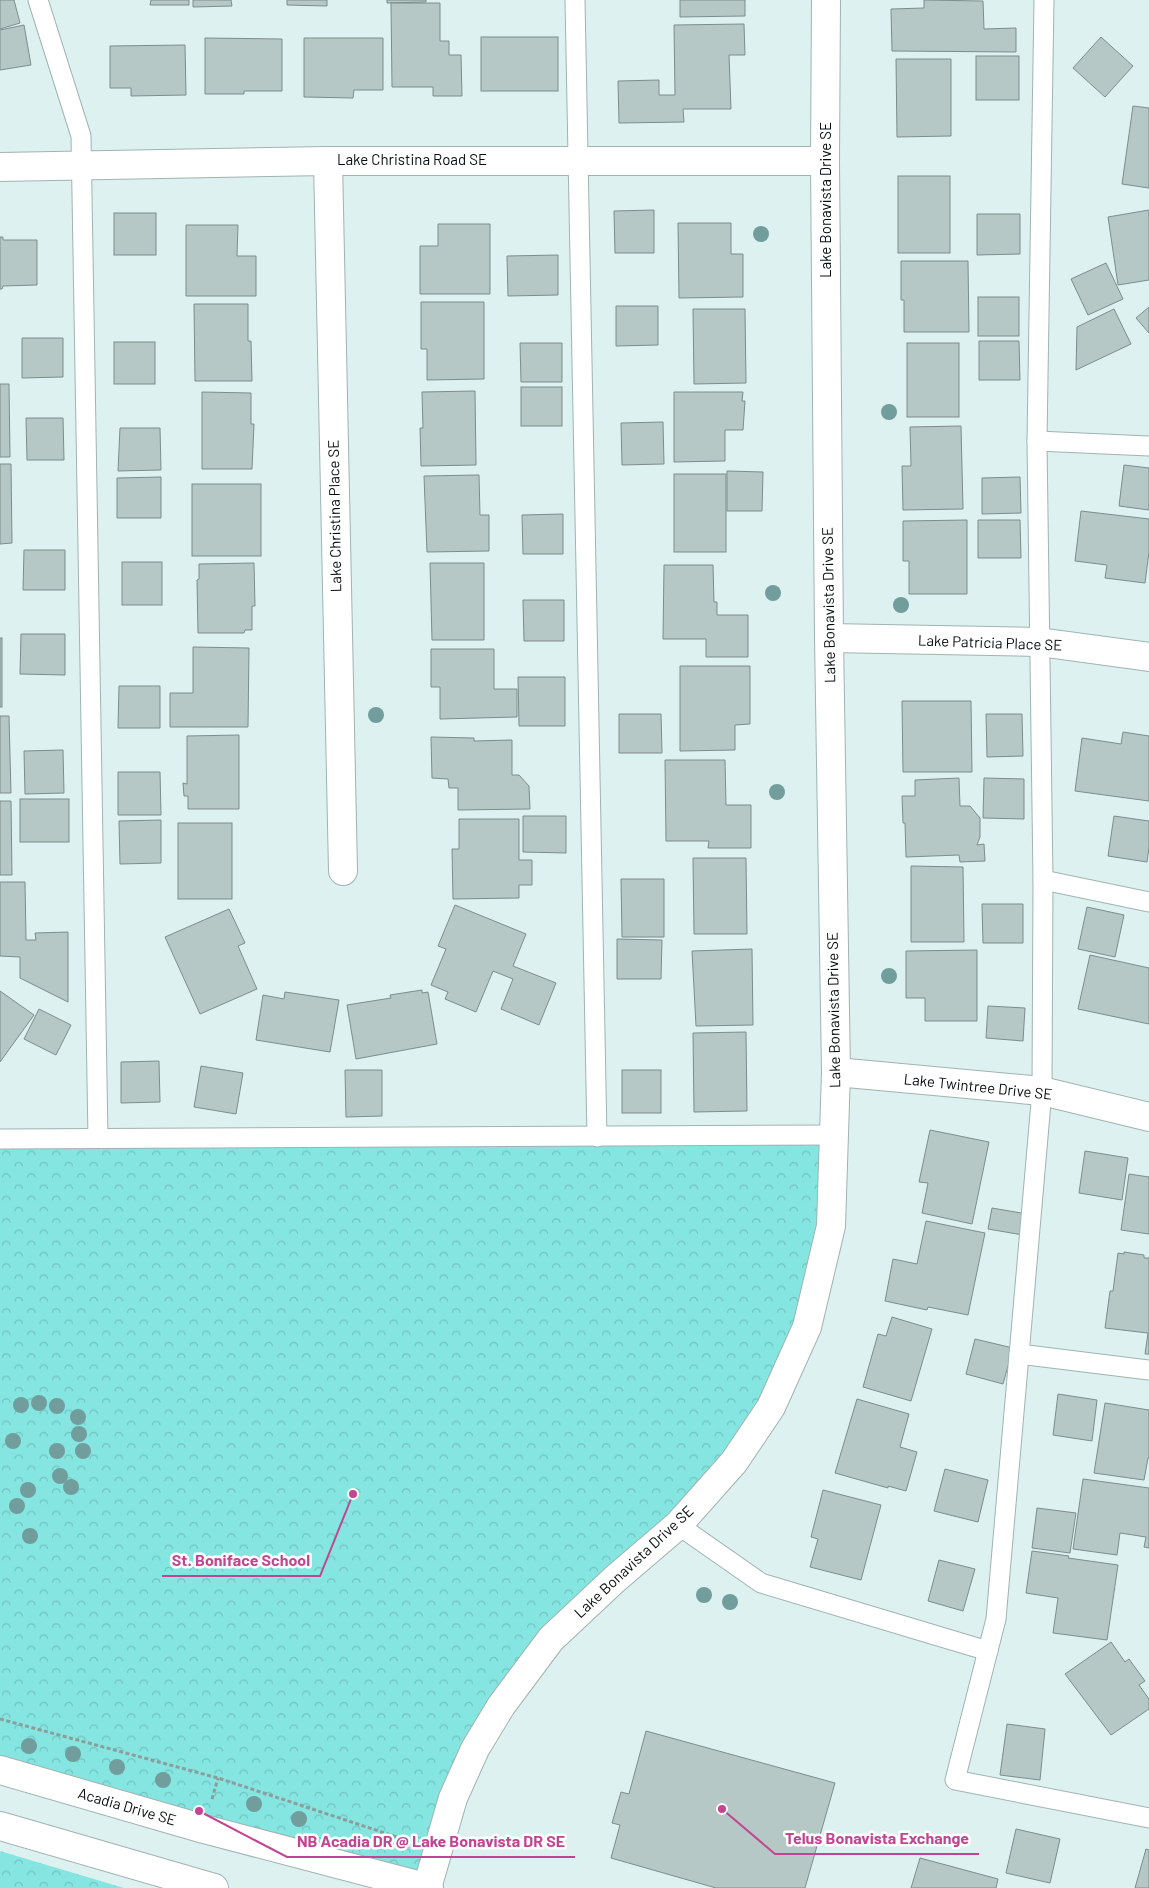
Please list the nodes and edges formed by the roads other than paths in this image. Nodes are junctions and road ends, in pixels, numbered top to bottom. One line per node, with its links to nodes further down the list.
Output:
1 (38, 0): 8 (lane)
2 (575, 0): 5 (lane)
3 (826, 0): 7 (street, Lake Bonavista Drive SE)
4 (1044, 0): 10 (lane)
5 (577, 160): 6 (street, Lake Christina Road SE); 7 (street, Lake Christina Road SE); 22 (lane)
6 (328, 161): 8 (street, Lake Christina Road SE); 15 (street, Lake Christina Place SE)
7 (825, 161): 12 (street, Lake Bonavista Drive SE)
8 (81, 166): 9 (street, Lake Christina Road SE); 23 (lane)
9 (0, 167)
10 (1037, 441): 11 (lane); 13 (lane)
11 (1149, 446)
12 (829, 638): 13 (street, Lake Patricia Place SE); 18 (street, Lake Bonavista Drive SE)
13 (1039, 642): 14 (street, Lake Patricia Place SE); 16 (lane)
14 (1149, 658)
15 (343, 871)
16 (1043, 880): 17 (lane); 19 (lane)
17 (1149, 902)
18 (836, 1072): 19 (street, Lake Twintree Drive SE); 21 (street, Lake Bonavista Drive SE)
19 (1042, 1092): 20 (street, Lake Twintree Drive SE); 25 (lane)
20 (1149, 1117)
21 (834, 1135): 22 (lane); 27 (street, Lake Bonavista Drive SE)
22 (597, 1137): 23 (lane)
23 (98, 1138): 24 (lane)
24 (0, 1139)
25 (1019, 1354): 26 (lane); 28 (lane)
26 (1149, 1370)
27 (678, 1525): 28 (lane); 33 (street, Lake Bonavista Drive SE)
28 (988, 1650): 30 (lane)
29 (0, 1770): 33 (street, Acadia Drive SE)
30 (1149, 1818)
31 (0, 1826): 32 (street)
32 (214, 1888)
33 (428, 1888)

